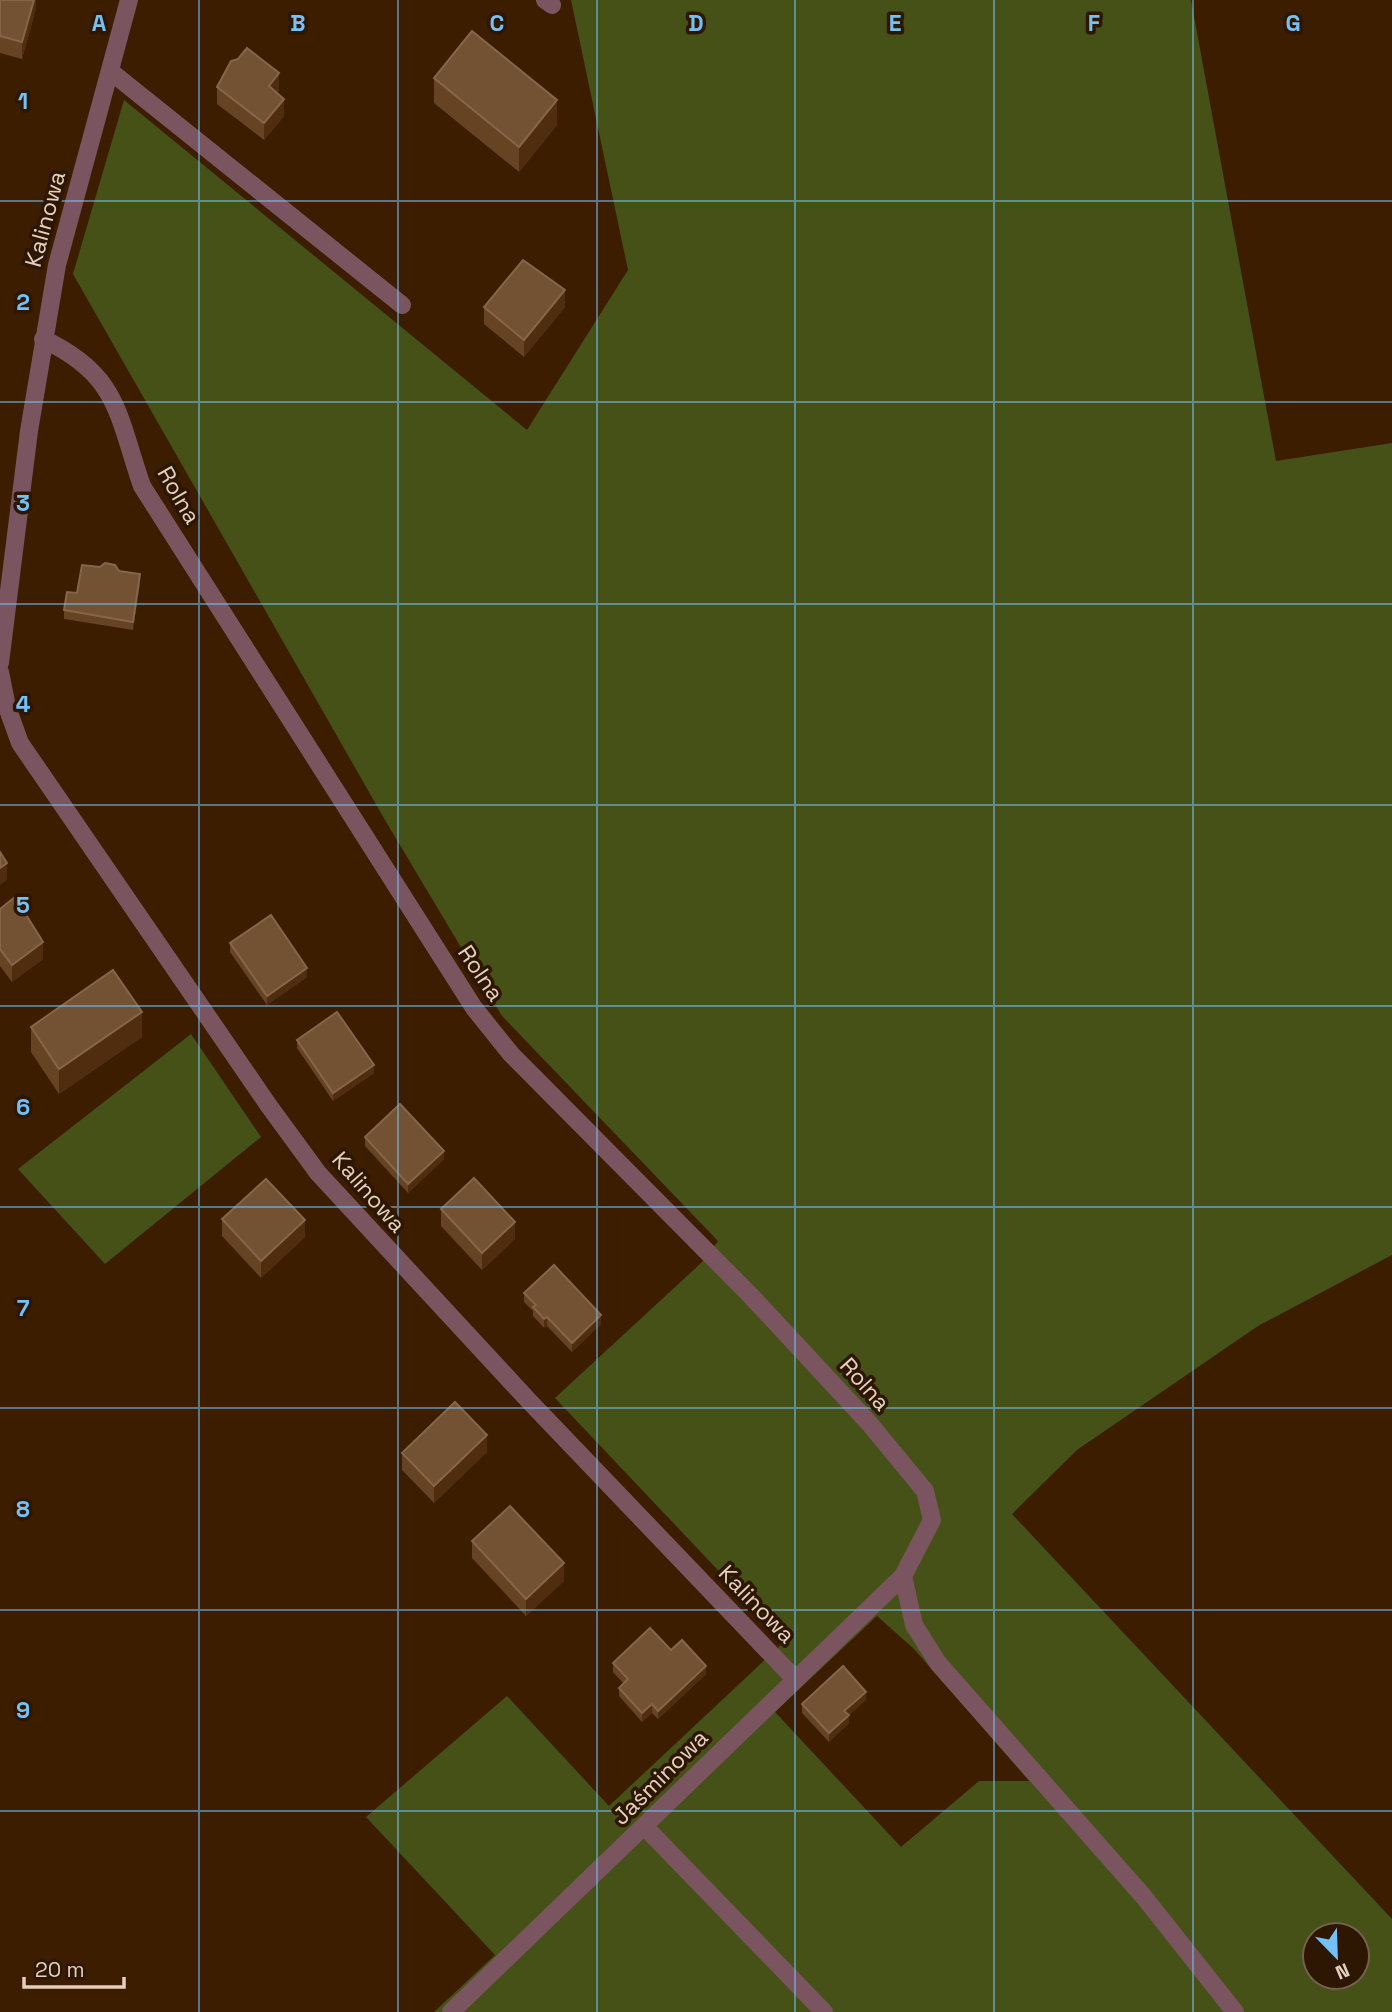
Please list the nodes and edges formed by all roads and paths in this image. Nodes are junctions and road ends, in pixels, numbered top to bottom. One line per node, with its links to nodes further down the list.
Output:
1 (130, 0): 2 (street, Kalinowa)
2 (110, 71): 3 (street); 4 (street, Kalinowa)
3 (402, 305)
4 (43, 339): 5 (street, Kalinowa); 7 (street, Rolna)
5 (0, 663)
6 (0, 672): 8 (street, Kalinowa)
7 (903, 1576): 8 (street, Jaśminowa); 12 (street)
8 (794, 1678): 9 (street, Jaśminowa)
9 (645, 1827): 10 (street, Jaśminowa); 11 (street)
10 (451, 2012)
11 (824, 2012)
12 (1235, 2012)

